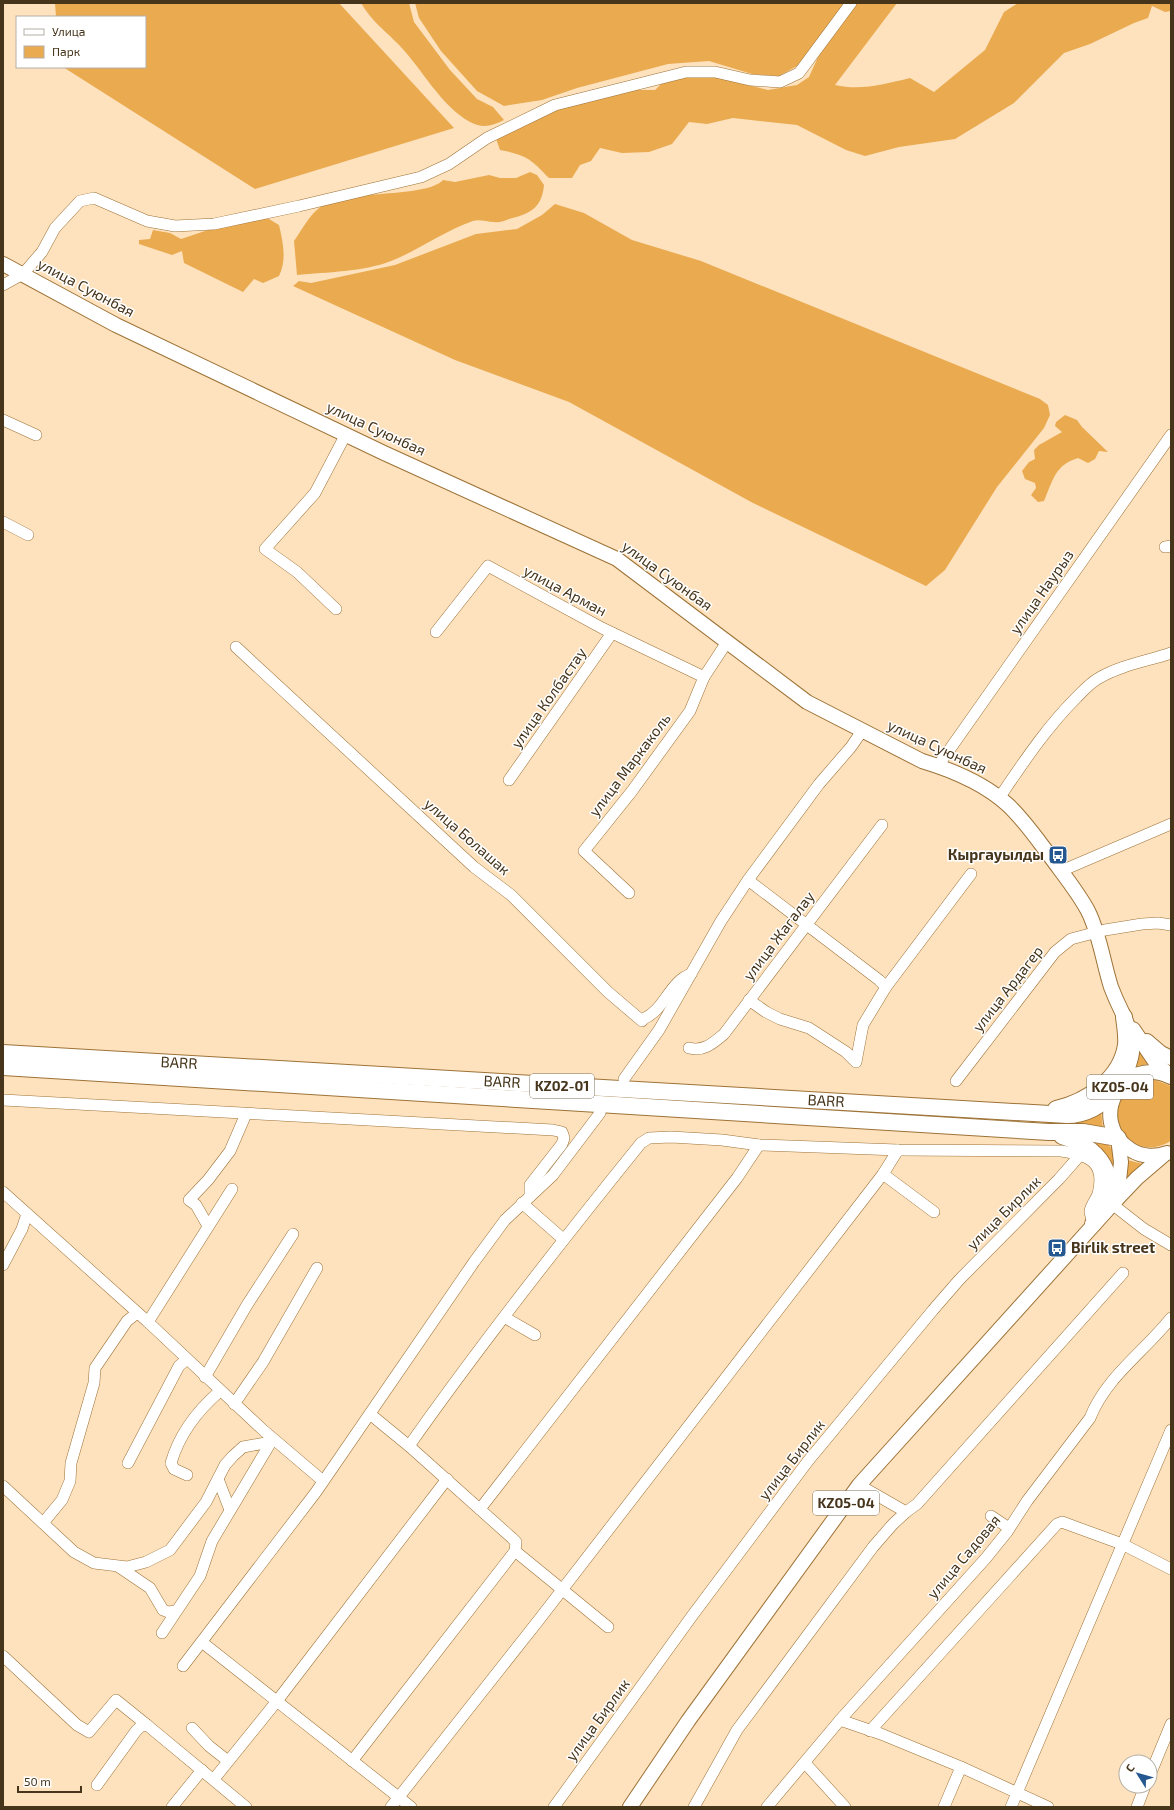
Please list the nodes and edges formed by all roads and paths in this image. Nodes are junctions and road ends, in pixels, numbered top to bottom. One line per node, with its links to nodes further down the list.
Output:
1 (851, 3): 3 (street)
2 (3, 264): 3 (main road, улица Суюнбая)
3 (23, 274): 4 (street); 6 (main road, улица Суюнбая)
4 (3, 285)
5 (3, 420): 7 (street)
6 (346, 434): 11 (street); 14 (main road, улица Суюнбая)
7 (36, 435)
8 (1171, 435): 19 (street, улица Наурыз)
9 (3, 522): 10 (street)
10 (28, 535)
11 (336, 609)
12 (436, 632): 13 (street, улица Арман)
13 (612, 633): 17 (street, улица Арман); 20 (street, улица Колбастау)
14 (727, 642): 17 (street, улица Маркаколь); 18 (main road, улица Суюнбая)
15 (236, 647): 31 (street, улица Болашак)
16 (1171, 653): 21 (street)
17 (704, 677): 27 (street, улица Маркаколь)
18 (862, 731): 19 (main road, улица Суюнбая); 26 (street)
19 (938, 766): 21 (main road, улица Суюнбая)
20 (510, 780)
21 (999, 798): 24 (main road, улица Суюнбая)
22 (1171, 824): 24 (street)
23 (882, 825): 28 (street, улица Жагалау)
24 (1061, 871): 30 (main road, улица Суюнбая)
25 (971, 874): 32 (street)
26 (748, 880): 28 (street); 31 (street)
27 (629, 893)
28 (806, 924): 32 (street); 33 (street, улица Жагалау)
29 (1171, 925): 30 (street, улица Ардагер)
30 (1097, 933): 34 (main road, улица Суюнбая); 41 (street, улица Ардагер)
31 (691, 974): 40 (street)
32 (886, 987): 33 (street)
33 (749, 1000): 35 (street, улица Жагалау)
34 (1124, 1017): 37 (main road); 39 (main road); 42 (main road, улица Суюнбая); 45 (highway)
35 (689, 1048)
36 (3, 1053): 45 (highway, BARR / KZ02-01)
37 (1171, 1058)
38 (3, 1067): 47 (highway, BARR / KZ02-01)
39 (1171, 1077): 42 (main road, KZ05-04)
40 (624, 1079)
41 (956, 1081)
42 (1118, 1090): 45 (highway, BARR / KZ02-01); 48 (main road, KZ05-04)
43 (3, 1100): 46 (street)
44 (600, 1113): 57 (street)
45 (1026, 1113)
46 (246, 1114): 57 (street); 61 (street)
47 (1049, 1132): 48 (highway, BARR / KZ02-01); 60 (highway)
48 (1118, 1138): 51 (main road, KZ05-04); 56 (main road, KZ05-04)
49 (759, 1145): 50 (street); 63 (street); 89 (street)
50 (898, 1150): 52 (street); 53 (street)
51 (1168, 1152): 56 (main road, KZ05-04)
52 (1081, 1154): 60 (street); 127 (street, улица Бирлик)
53 (883, 1174): 58 (street); 98 (street)
54 (232, 1188): 61 (street)
55 (3, 1192): 59 (street)
56 (1118, 1198): 60 (main road, KZ05-04); 64 (street)
57 (526, 1200): 63 (street); 77 (street)
58 (934, 1212)
59 (28, 1214): 65 (street); 68 (street)
60 (1093, 1224): 86 (main road, KZ05-04)
61 (208, 1226): 71 (street)
62 (293, 1234): 74 (street)
63 (563, 1239): 69 (street)
64 (1171, 1245)
65 (3, 1265)
66 (317, 1268): 76 (street)
67 (1124, 1273): 90 (street)
68 (137, 1313): 71 (street); 92 (street)
69 (504, 1317): 72 (street); 80 (street)
70 (1171, 1318): 93 (street, улица Садовая)
71 (148, 1322): 73 (street)
72 (535, 1335)
73 (186, 1360): 74 (street); 81 (street)
74 (205, 1377): 75 (street)
75 (220, 1391): 76 (street); 82 (street)
76 (234, 1404): 79 (street)
77 (370, 1414): 80 (street); 84 (street)
78 (1171, 1430): 94 (street)
79 (272, 1441): 83 (street); 84 (street); 88 (street)
80 (408, 1446): 85 (street)
81 (128, 1463)
82 (187, 1475)
83 (218, 1479): 88 (street); 96 (street)
84 (323, 1480): 102 (street)
85 (447, 1480): 89 (street); 105 (street)
86 (859, 1485): 90 (street); 128 (main road, KZ05-04)
87 (3, 1486): 92 (street)
88 (230, 1510): 99 (street)
89 (480, 1510): 95 (street)
90 (906, 1512): 129 (street)
91 (991, 1516): 93 (street)
92 (43, 1523): 96 (street)
93 (1009, 1528): 106 (street, улица Садовая)
94 (1122, 1544): 97 (street); 110 (street); 119 (street)
95 (515, 1551): 98 (street); 113 (street)
96 (119, 1567): 99 (street)
97 (1171, 1569)
98 (562, 1591): 100 (street); 121 (street)
99 (176, 1611): 101 (street)
100 (608, 1627)
101 (162, 1633)
102 (203, 1643): 104 (street); 105 (street)
103 (3, 1656): 108 (street)
104 (183, 1666)
105 (277, 1701): 112 (street); 113 (street)
106 (840, 1720): 110 (street); 114 (street, улица Садовая)
107 (1171, 1724): 111 (street)
108 (147, 1725): 116 (street); 118 (street)
109 (192, 1728): 112 (street)
110 (870, 1732): 115 (street)
111 (1158, 1756)
112 (228, 1761): 117 (street)
113 (352, 1761): 121 (street)
114 (805, 1763): 122 (street, улица Садовая); 130 (street)
115 (961, 1767): 119 (street); 131 (street)
116 (202, 1770): 117 (street); 123 (street)
117 (214, 1779): 124 (street)
118 (97, 1785)
119 (1017, 1792): 132 (street); 133 (street)
120 (1143, 1794): 134 (street)
121 (399, 1798): 125 (street); 126 (street)
122 (768, 1806)
123 (172, 1807)
124 (246, 1807)
125 (391, 1807)
126 (411, 1807)
127 (554, 1807)
128 (630, 1807)
129 (694, 1807)
130 (845, 1807)
131 (944, 1807)
132 (1011, 1807)
133 (1048, 1807)
134 (1137, 1807)

